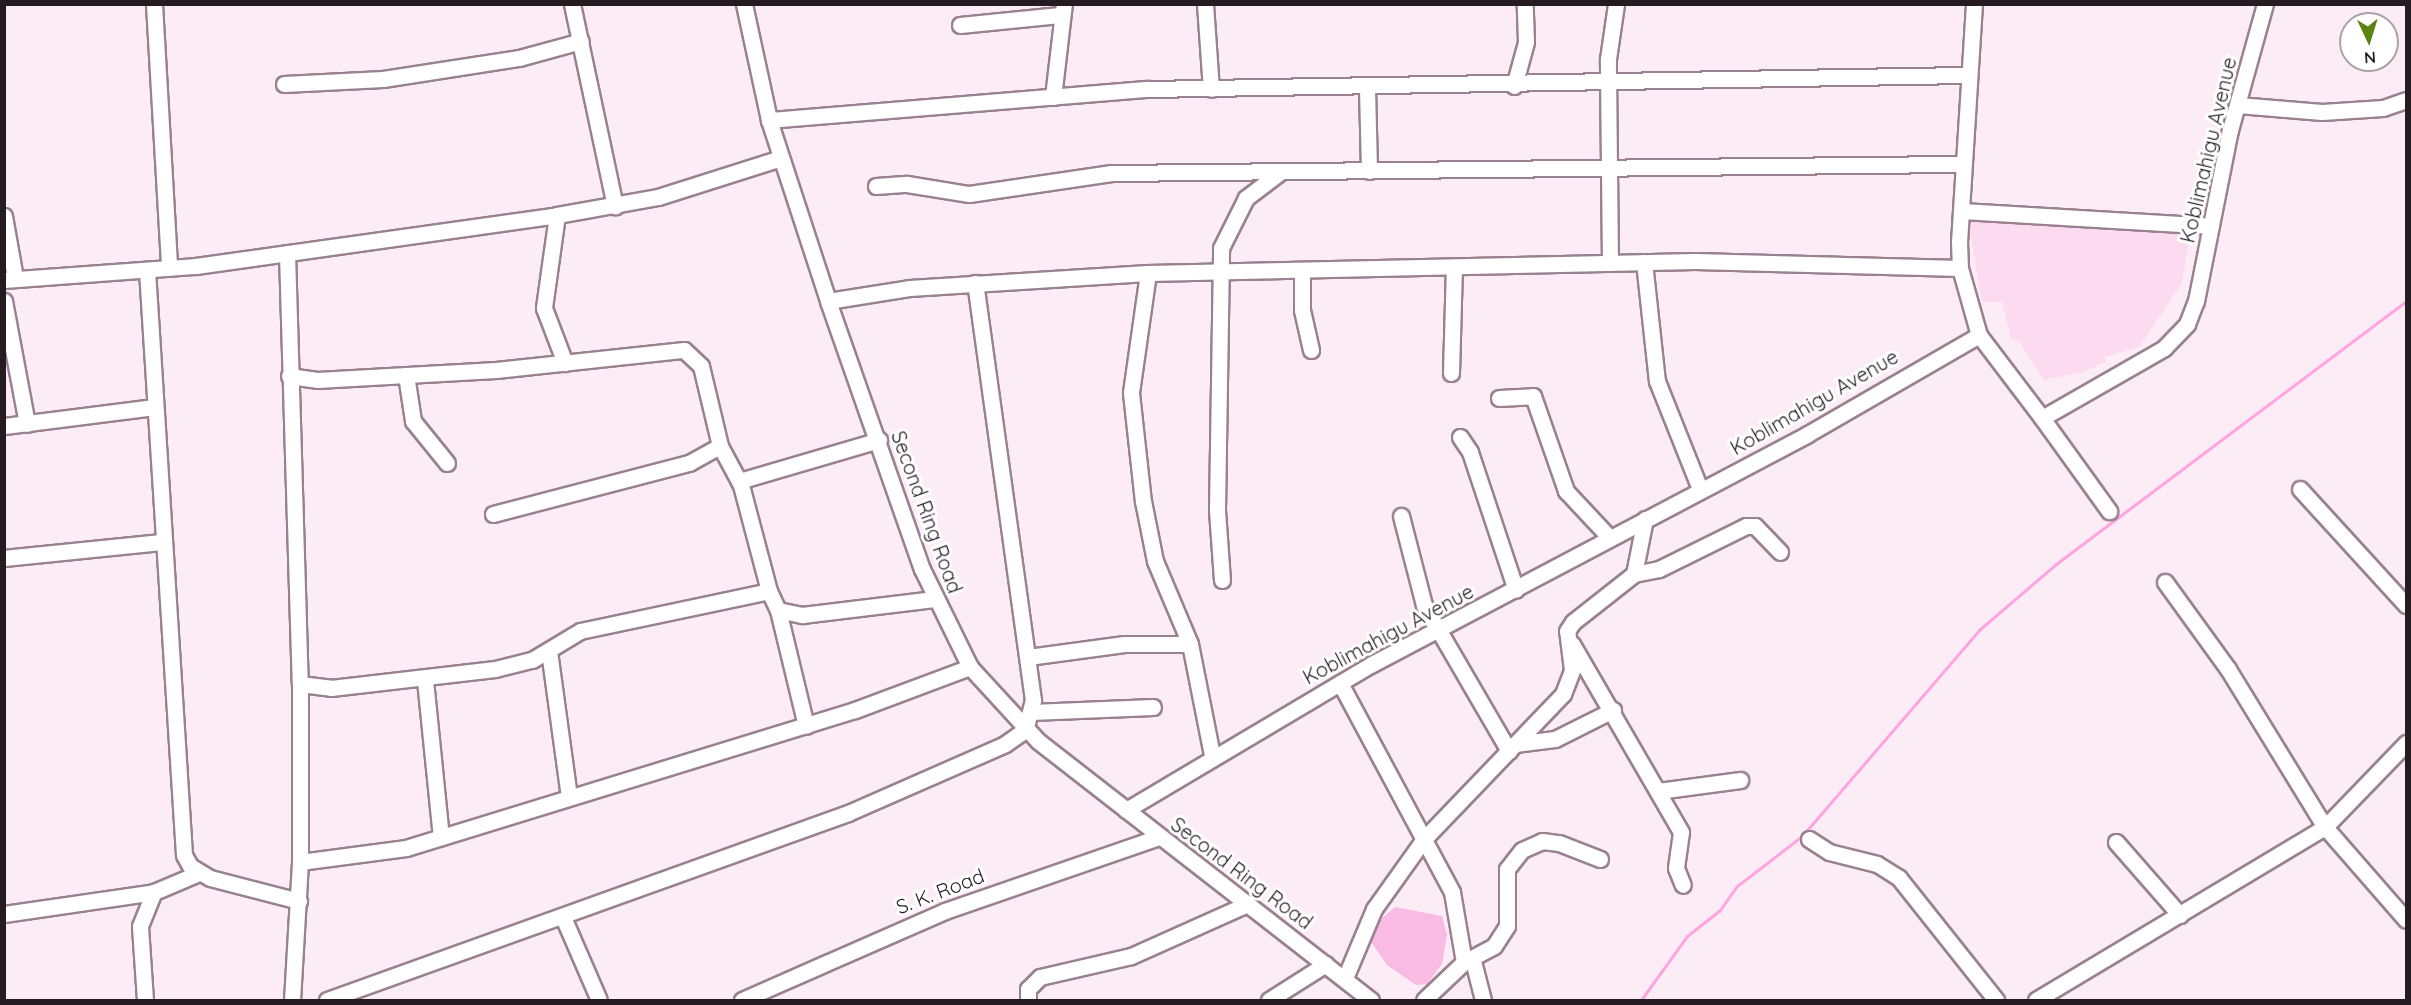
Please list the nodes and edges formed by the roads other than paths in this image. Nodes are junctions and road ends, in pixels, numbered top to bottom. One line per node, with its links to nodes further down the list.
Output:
1 (154, 4): 36 (street)
2 (572, 4): 11 (street)
3 (744, 4): 21 (street, Second Ring Road)
4 (1205, 4): 17 (street)
5 (1525, 4): 15 (street)
6 (1616, 4): 14 (street)
7 (1974, 4): 12 (street)
8 (2265, 4): 20 (street, Koblimahigu Avenue)
9 (1062, 10): 10 (street); 18 (street)
10 (960, 25)
11 (581, 41): 13 (street); 28 (street)
12 (1967, 75): 14 (street); 23 (street)
13 (284, 84)
14 (1612, 84): 15 (street); 24 (street)
15 (1515, 86): 16 (street)
16 (1367, 88): 17 (street); 25 (street)
17 (1210, 89): 18 (street)
18 (1053, 98): 21 (street)
19 (2406, 100): 20 (street)
20 (2238, 105): 32 (street, Koblimahigu Avenue)
21 (769, 120): 22 (street, Second Ring Road)
22 (781, 158): 28 (street); 46 (street, Second Ring Road)
23 (1963, 164): 24 (street); 29 (street)
24 (1611, 166): 25 (street); 35 (street)
25 (1369, 171): 26 (street)
26 (1279, 173): 27 (street); 40 (street)
27 (876, 186)
28 (615, 206): 30 (street)
29 (1961, 211): 32 (street); 38 (street)
30 (557, 215): 33 (street); 49 (street)
31 (4, 216): 43 (street)
32 (2211, 226): 55 (street, Koblimahigu Avenue)
33 (287, 253): 36 (street); 52 (street)
34 (1644, 262): 35 (street); 38 (street); 63 (street)
35 (1610, 263): 37 (street)
36 (168, 268): 39 (street)
37 (1454, 268): 41 (street); 50 (street)
38 (1960, 268): 47 (street)
39 (147, 270): 43 (street); 54 (street)
40 (1219, 272): 41 (street); 42 (street); 74 (street)
41 (1302, 272): 48 (street)
42 (1148, 273): 44 (street); 83 (street)
43 (10, 279)
44 (975, 283): 46 (street); 85 (street)
45 (4, 301): 56 (street)
46 (828, 301): 59 (street, Second Ring Road)
47 (1979, 335): 55 (street); 63 (street, Koblimahigu Avenue)
48 (1311, 350)
49 (565, 363): 51 (street); 60 (street)
50 (1450, 373)
51 (406, 375): 52 (street); 61 (street)
52 (288, 376): 89 (street)
53 (1499, 398): 69 (street)
54 (155, 407): 56 (street); 70 (street)
55 (2042, 418): 65 (street)
56 (27, 424): 57 (street)
57 (4, 426)
58 (1460, 437): 76 (street)
59 (879, 440): 62 (street); 78 (street, Second Ring Road)
60 (720, 446): 62 (street); 66 (street)
61 (447, 463)
62 (739, 481): 77 (street)
63 (1700, 489): 68 (street, Koblimahigu Avenue)
64 (2300, 489): 79 (street)
65 (2109, 511)
66 (493, 514)
67 (1401, 516): 81 (street)
68 (1645, 519): 69 (street, Koblimahigu Avenue); 73 (street)
69 (1609, 537): 76 (street, Koblimahigu Avenue)
70 (161, 542): 72 (street); 110 (street)
71 (1780, 552): 73 (street)
72 (4, 558)
73 (1634, 574): 82 (street)
74 (1222, 580)
75 (2165, 582): 102 (street)
76 (1516, 590): 81 (street, Koblimahigu Avenue)
77 (769, 591): 80 (street); 84 (street)
78 (934, 599): 80 (street); 86 (street, Second Ring Road)
79 (2406, 605)
80 (778, 610): 93 (street)
81 (1442, 629): 88 (street, Koblimahigu Avenue); 96 (street)
82 (1571, 642): 91 (street); 96 (street)
83 (1190, 644): 85 (street); 97 (street)
84 (549, 651): 87 (street); 100 (street)
85 (1028, 657): 92 (street)
86 (970, 667): 93 (street); 94 (street, Second Ring Road)
87 (425, 680): 89 (street); 103 (street)
88 (1340, 683): 97 (street, Koblimahigu Avenue); 105 (street)
89 (300, 684): 109 (street)
90 (1153, 707): 92 (street)
91 (1613, 710): 96 (street); 99 (street)
92 (1031, 712): 94 (street)
93 (806, 726): 100 (street)
94 (1025, 730): 101 (street, Second Ring Road); 117 (street)
95 (2406, 743): 102 (street)
96 (1512, 748): 105 (street)
97 (1212, 756): 101 (street, Koblimahigu Avenue)
98 (1740, 780): 99 (street)
99 (1658, 791): 111 (street)
100 (568, 797): 103 (street)
101 (1133, 806): 104 (street, Second Ring Road)
102 (2325, 827): 116 (street); 118 (street)
103 (441, 837): 109 (street)
104 (1159, 837): 114 (street, Second Ring Road); 126 (street, S. K. Road)
105 (1424, 839): 119 (street); 121 (street)
106 (1809, 839): 132 (street)
107 (2116, 842): 116 (street)
108 (1600, 859): 119 (street)
109 (300, 862): 113 (street)
110 (199, 873): 112 (street); 113 (street)
111 (1683, 885)
112 (154, 892): 115 (street); 122 (street)
113 (299, 901): 123 (street)
114 (1247, 904): 120 (street, Second Ring Road); 127 (street)
115 (4, 914)
116 (2180, 915): 133 (street)
117 (563, 917): 124 (street); 125 (street)
118 (2406, 920)
119 (1468, 961): 130 (street); 131 (street)
120 (1326, 964): 121 (street, Second Ring Road); 128 (street)
121 (1345, 978): 129 (street, Second Ring Road)
122 (145, 1000)
123 (292, 1000)
124 (327, 1000)
125 (599, 1000)
126 (742, 1000)
127 (1028, 1000)
128 (1269, 1000)
129 (1371, 1000)
130 (1424, 1000)
131 (1483, 1000)
132 (1996, 1000)
133 (2036, 1000)

